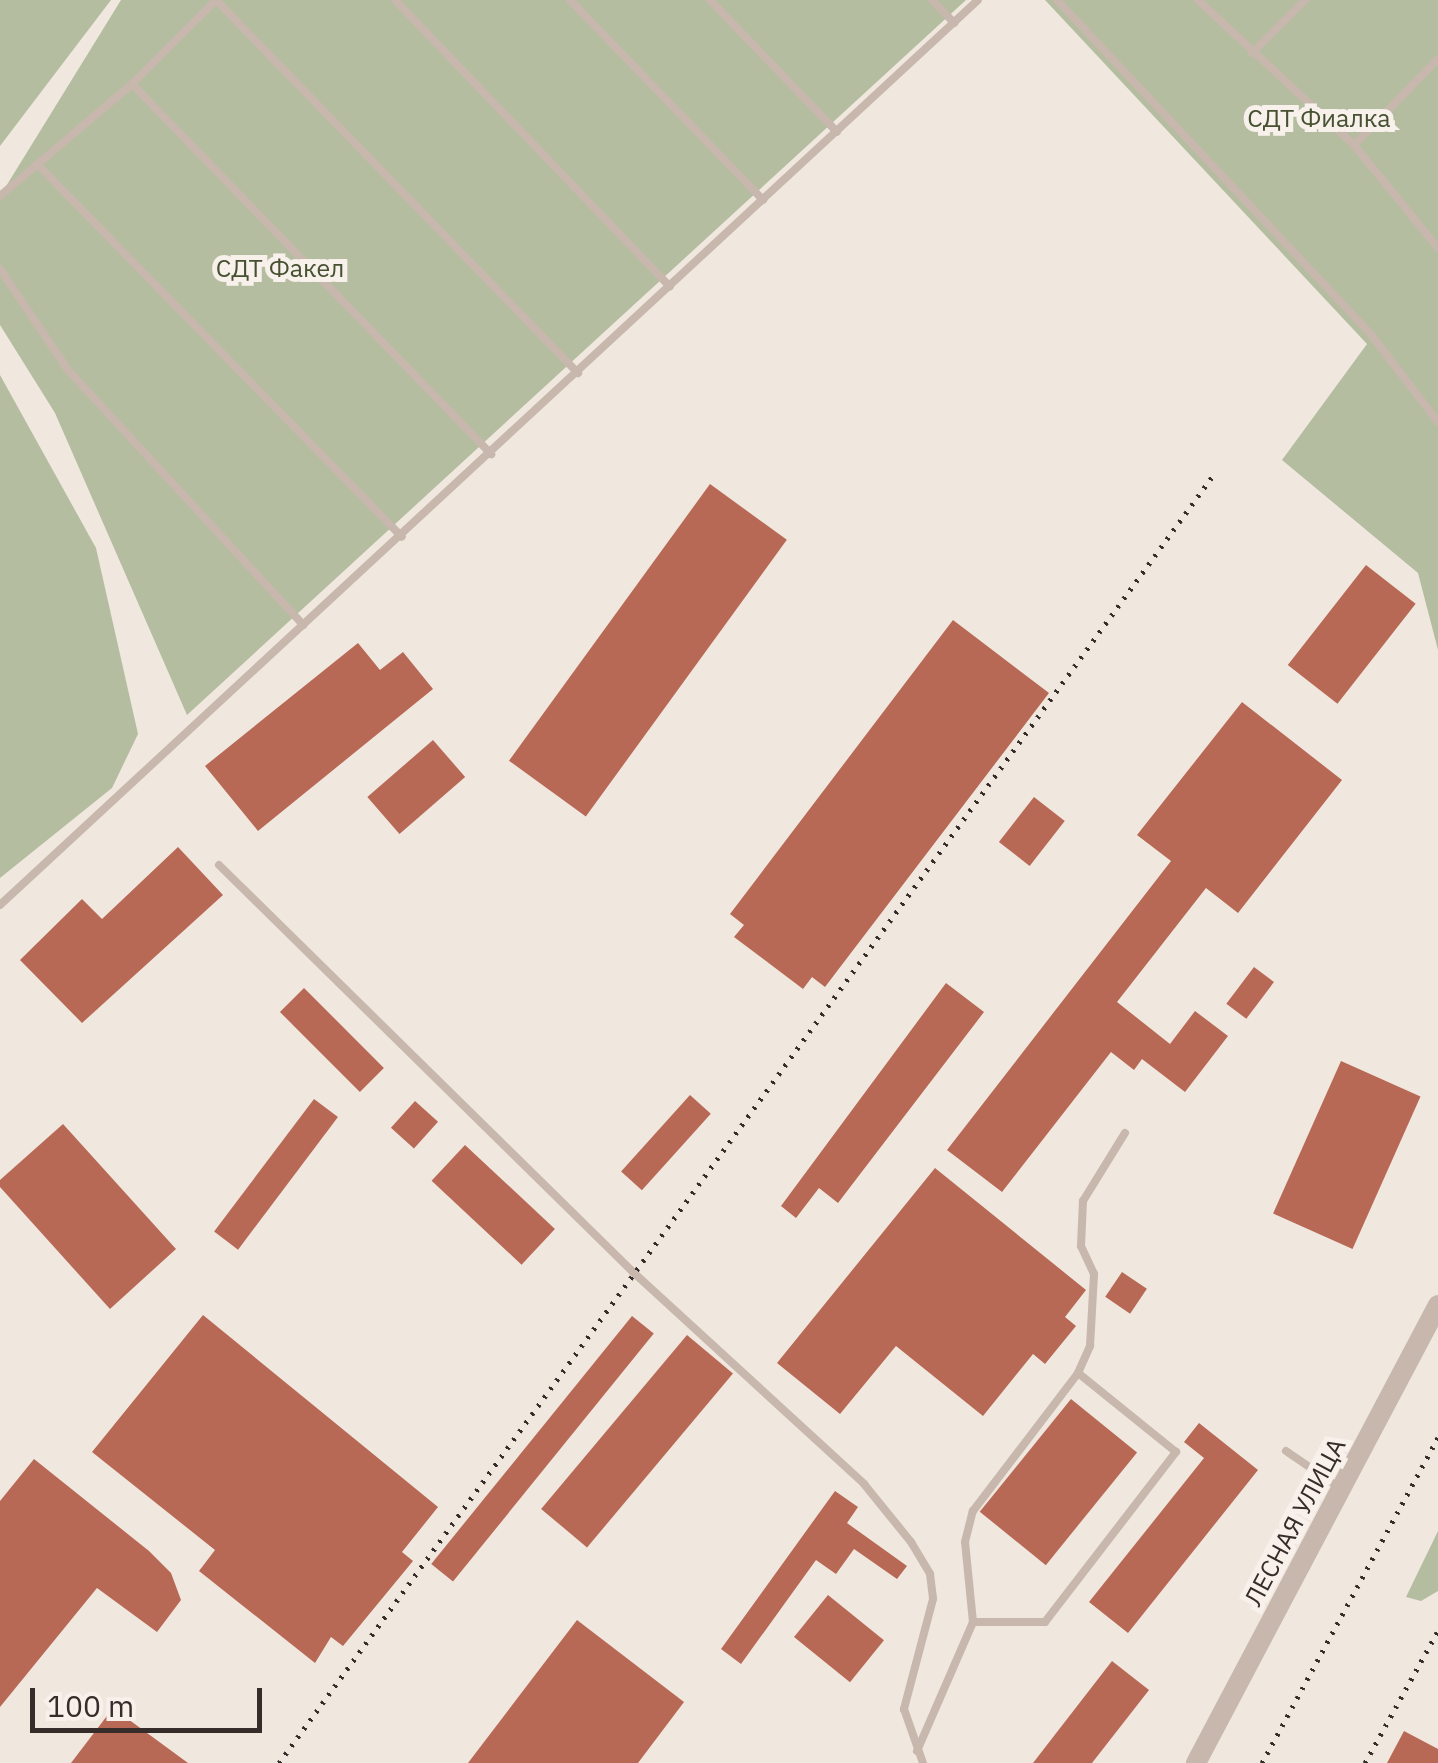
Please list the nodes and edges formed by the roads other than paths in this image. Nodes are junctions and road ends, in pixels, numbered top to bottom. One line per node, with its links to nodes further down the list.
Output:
1 (395, 0): 22 (lane)
2 (570, 0): 17 (lane)
3 (710, 0): 13 (lane)
4 (932, 0): 9 (lane)
5 (978, 0): 9 (lane)
6 (1056, 0): 24 (lane)
7 (1198, 0): 10 (lane)
8 (1305, 0): 10 (lane)
9 (954, 23): 13 (lane)
10 (1252, 53): 14 (lane)
11 (1438, 59): 14 (lane)
12 (132, 84): 15 (lane); 23 (lane); 25 (lane)
13 (836, 132): 17 (lane)
14 (1354, 145): 19 (lane)
15 (38, 165): 16 (lane); 26 (lane)
16 (0, 196)
17 (763, 200): 22 (lane)
18 (1438, 227): 19 (lane)
19 (1428, 236): 20 (lane)
20 (1438, 248)
21 (0, 269): 27 (lane)
22 (670, 287): 23 (lane)
23 (578, 372): 25 (lane)
24 (1438, 422)
25 (490, 454): 26 (lane)
26 (402, 537): 27 (lane)
27 (304, 624): 29 (lane)
28 (219, 865): 36 (lane)
29 (0, 904)
30 (1125, 1133): 32 (lane)
31 (1438, 1305): 34 (street, ЛЕСНАЯ УЛИЦА)
32 (1078, 1373): 35 (lane); 35 (lane)
33 (1286, 1451): 34 (lane)
34 (1341, 1489): 38 (street, ЛЕСНАЯ УЛИЦА)
35 (973, 1622): 36 (lane)
36 (918, 1751): 37 (lane)
37 (923, 1763)
38 (1196, 1763)

